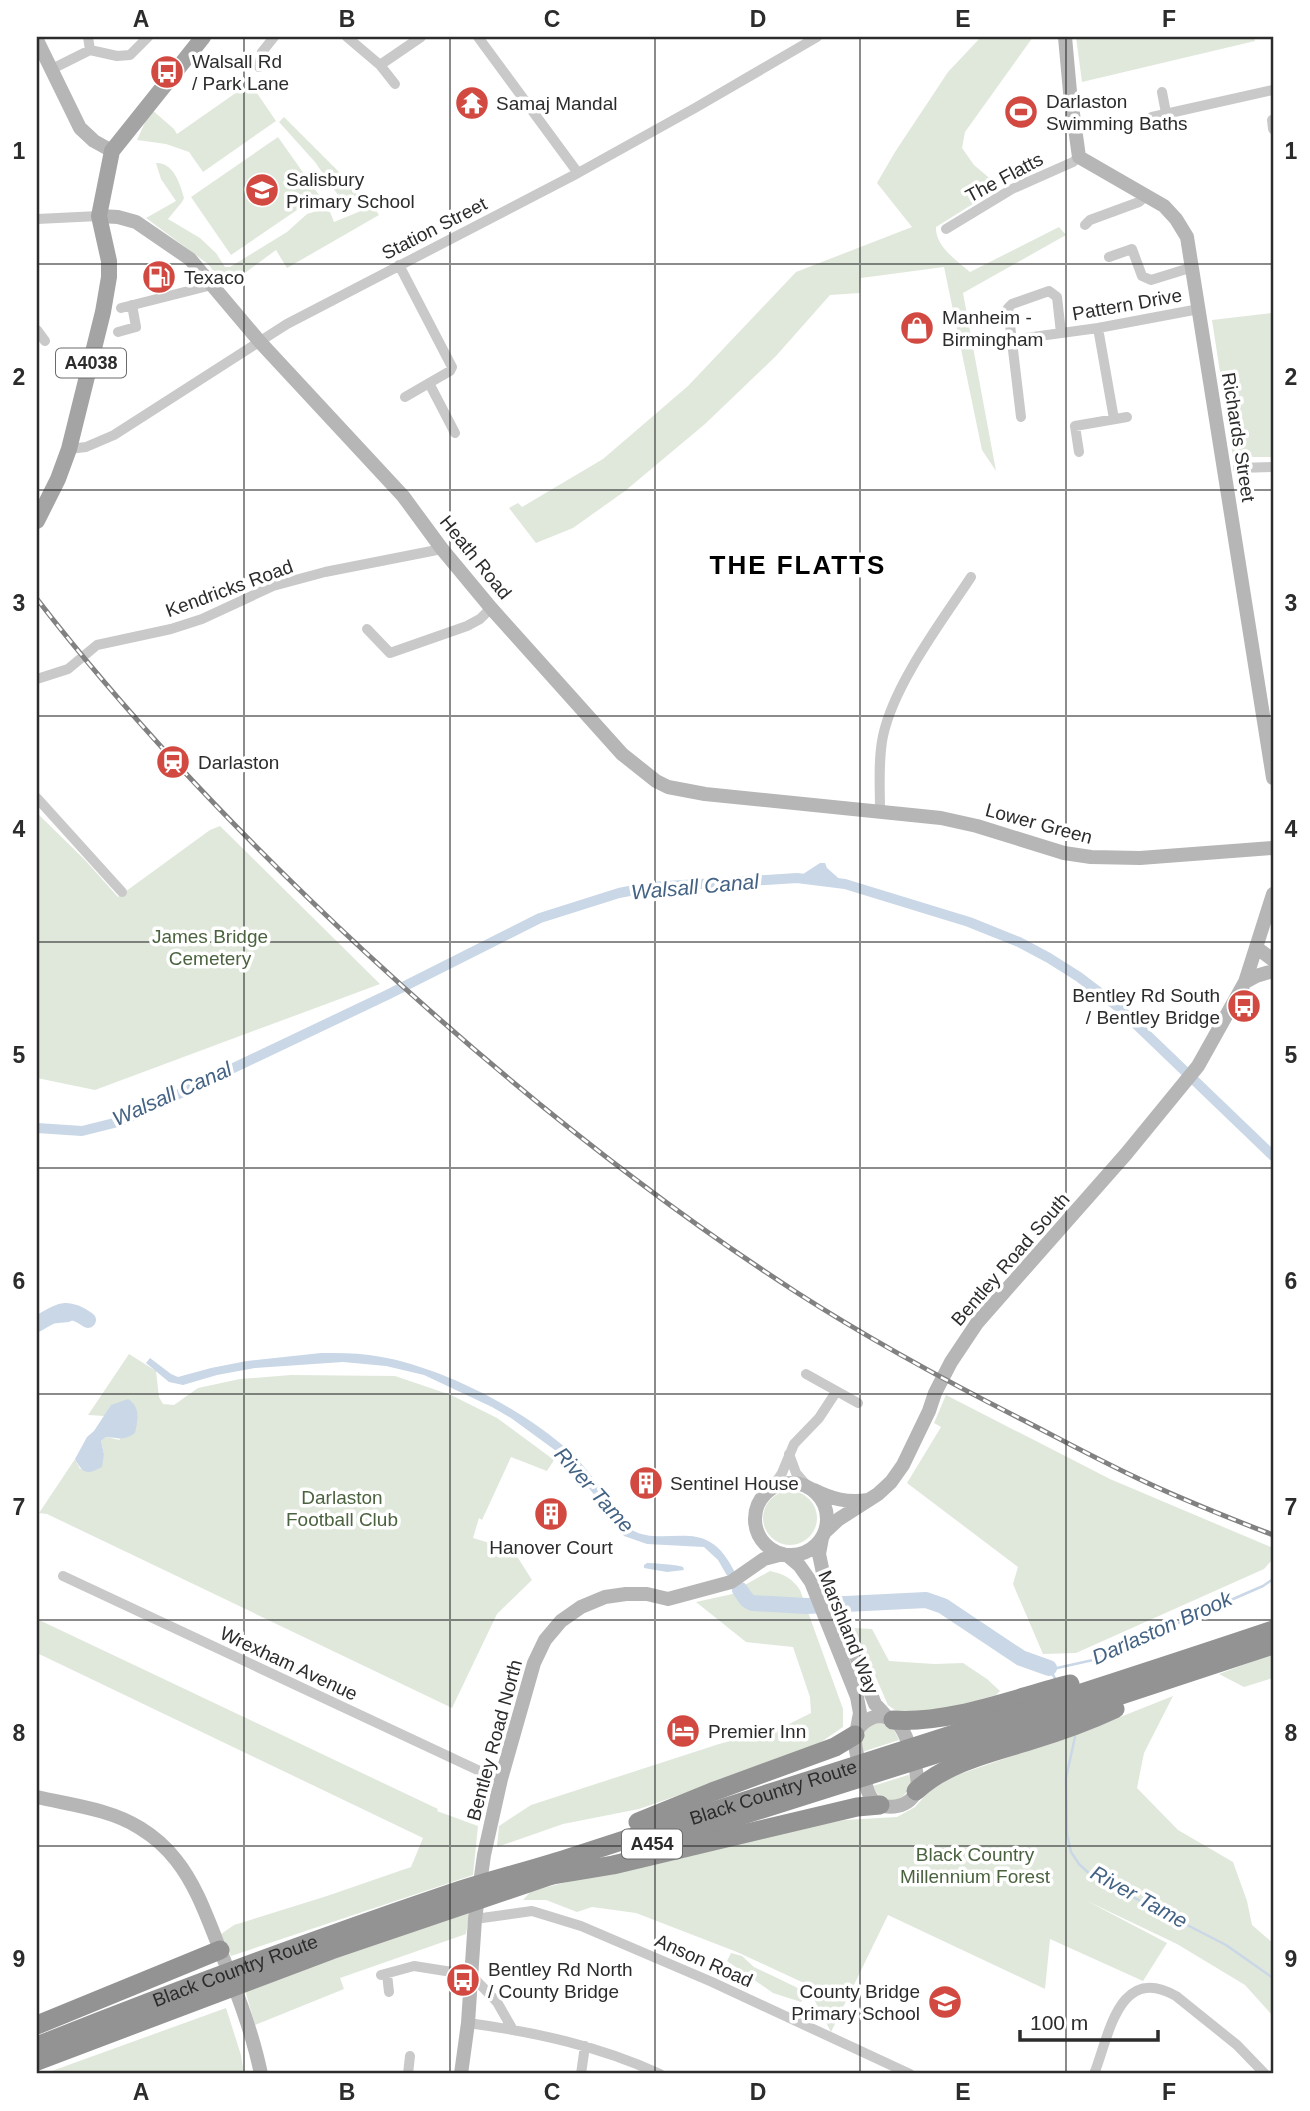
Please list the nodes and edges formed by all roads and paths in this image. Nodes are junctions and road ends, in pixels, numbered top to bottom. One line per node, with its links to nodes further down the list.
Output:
1 (88, 37): 11 (street)
2 (148, 37): 11 (street)
3 (202, 37): 20 (main road, A4038)
4 (274, 37): 13 (street)
5 (347, 37): 12 (street)
6 (421, 37): 12 (street)
7 (478, 37): 22 (street)
8 (815, 37): 22 (street, Station Street)
9 (1065, 37): 21 (street)
10 (37, 40): 14 (street)
11 (90, 50): 14 (street)
12 (380, 65): 15 (street)
13 (259, 66)
14 (52, 69): 20 (street)
15 (395, 84)
16 (1273, 90): 18 (street)
17 (1163, 92): 18 (street)
18 (1166, 113): 19 (street)
19 (1152, 117)
20 (112, 151): 24 (main road, A4038)
21 (1079, 156): 23 (street, Richards Street); 27 (street, The Flatts)
22 (578, 173): 29 (street, Station Street)
23 (1147, 195): 26 (street); 30 (street, Richards Street)
24 (99, 216): 25 (street); 31 (street, Heath Road); 46 (main road, A4038)
25 (37, 219)
26 (1085, 225)
27 (946, 229)
28 (1109, 257): 30 (street)
29 (400, 265): 39 (street, Station Street); 40 (street)
30 (1192, 267): 32 (street, Richards Street)
31 (212, 285): 35 (street); 39 (street, Heath Road)
32 (1199, 310): 33 (street, Pattern Drive); 56 (street, Richards Street)
33 (1098, 328): 36 (street, Pattern Drive); 44 (street)
34 (37, 330): 38 (street)
35 (118, 331)
36 (1061, 333): 37 (street, Pattern Drive); 37 (street, Pattern Drive)
37 (1010, 340): 43 (street, Pattern Drive)
38 (45, 341)
39 (260, 342): 46 (street, Station Street); 51 (street, Heath Road)
40 (429, 383): 41 (street); 45 (street)
41 (405, 397)
42 (1126, 416): 44 (street)
43 (1021, 418)
44 (1114, 419): 47 (street)
45 (455, 433)
46 (69, 449): 50 (main road, A4038)
47 (1079, 452)
48 (1273, 467): 49 (street)
49 (1238, 468)
50 (37, 521)
51 (442, 549): 53 (street, Heath Road); 55 (street, Kendricks Road)
52 (971, 577): 59 (street)
53 (491, 608): 54 (street); 59 (street, Heath Road)
54 (367, 629)
55 (37, 679)
56 (1272, 760): 57 (street, Richards Street)
57 (1273, 778)
58 (37, 799): 61 (street)
59 (880, 811): 60 (street, Lower Green)
60 (1273, 848)
61 (122, 892)
62 (1273, 894): 63 (street)
63 (1257, 948): 64 (street); 66 (street)
64 (1273, 960)
65 (1273, 971): 66 (street)
66 (1245, 982): 73 (street, Bentley Road South)
67 (806, 1374): 68 (street)
68 (836, 1392): 69 (street); 70 (street)
69 (858, 1403)
70 (789, 1454): 71 (street); 72 (street)
71 (772, 1488): 72 (street); 74 (street)
72 (808, 1488): 73 (street); 75 (street)
73 (870, 1500): 75 (street, Bentley Road South)
74 (758, 1534): 76 (street); 77 (street)
75 (823, 1535): 76 (street); 83 (street, Marshland Way)
76 (785, 1554): 77 (street, Bentley Road North); 84 (street, Marshland Way)
77 (745, 1572): 85 (street, Bentley Road North)
78 (63, 1576): 85 (street, Wrexham Avenue)
79 (1273, 1630): 81 (highway, Black Country Route / A454)
80 (1273, 1645): 82 (highway, Black Country Route / A454)
81 (1186, 1659): 83 (highway); 89 (highway, Black Country Route / A454)
82 (1229, 1660): 86 (highway); 90 (highway, Black Country Route / A454)
83 (890, 1719): 84 (street); 86 (street)
84 (856, 1732): 88 (street); 89 (highway)
85 (501, 1779): 91 (street, Bentley Road North)
86 (916, 1782): 88 (street)
87 (37, 1797): 92 (street)
88 (880, 1805): 90 (highway)
89 (513, 1873): 98 (highway, Black Country Route / A454)
90 (553, 1875): 101 (highway, Black Country Route / A454)
91 (476, 1916): 93 (street, Bentley Road North); 107 (street, Anson Road)
92 (222, 1954): 96 (highway); 102 (street)
93 (471, 1975): 94 (street); 95 (street, Bentley Road North); 97 (street)
94 (389, 1992)
95 (468, 2023): 97 (street); 104 (street, Bentley Road North)
96 (37, 2025)
97 (513, 2030): 99 (street)
98 (37, 2046)
99 (585, 2046): 105 (street); 106 (street)
100 (410, 2056): 103 (street)
101 (37, 2061)
102 (261, 2074)
103 (408, 2074)
104 (461, 2074)
105 (581, 2074)
106 (660, 2074)
107 (909, 2074)
108 (1095, 2074): 109 (street)
109 (1265, 2074)

